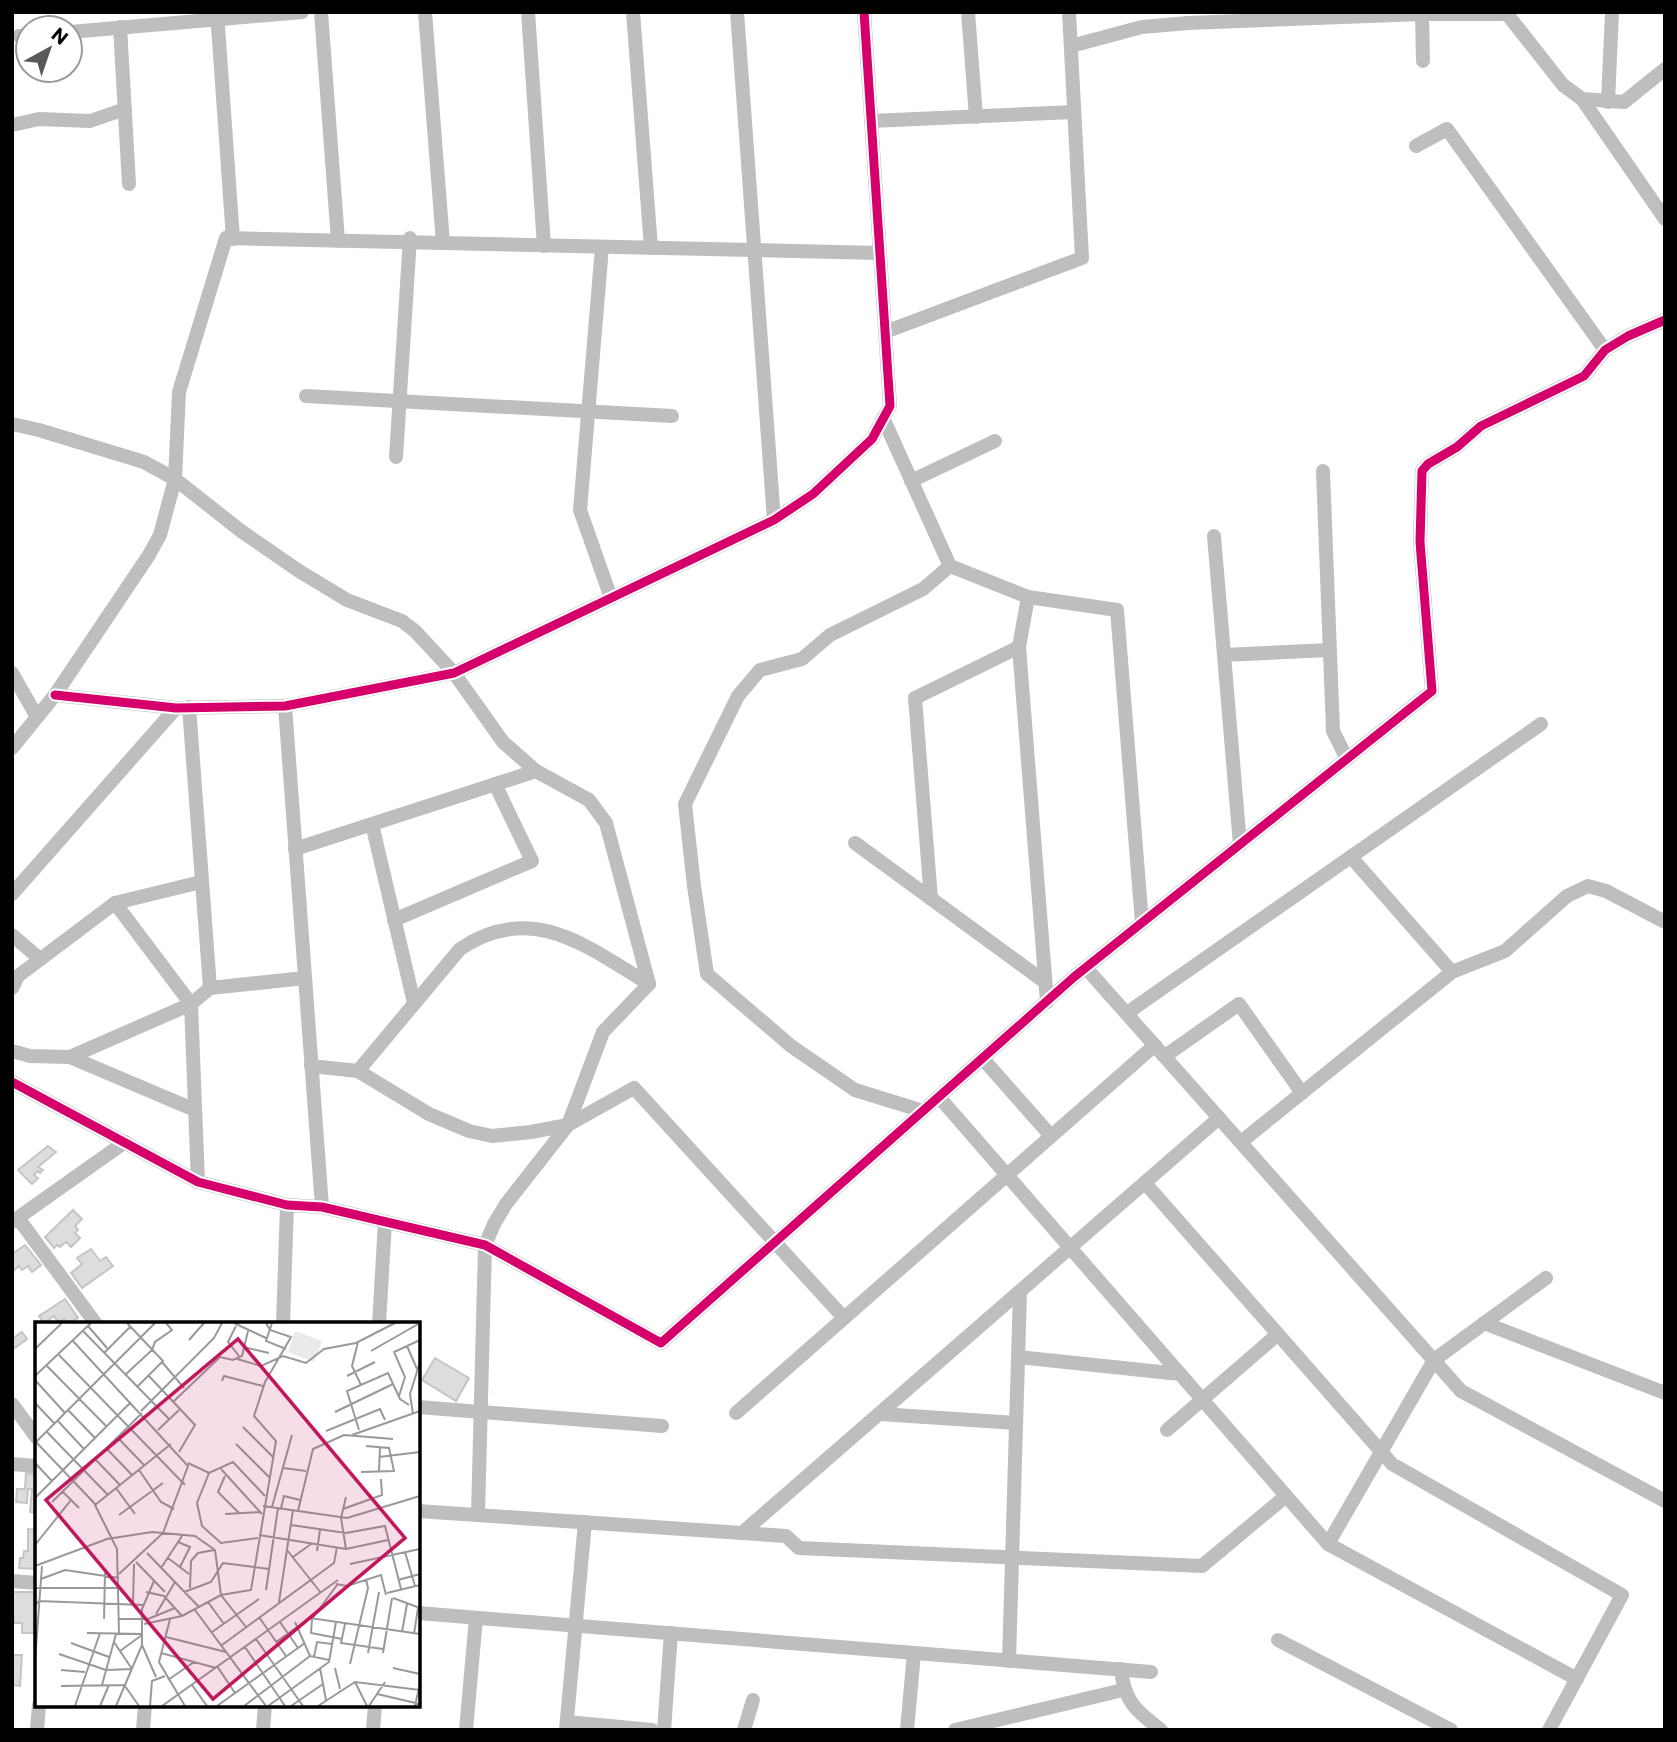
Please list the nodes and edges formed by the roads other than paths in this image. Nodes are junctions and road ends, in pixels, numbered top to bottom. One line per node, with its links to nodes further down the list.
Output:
1 (302, 12): 13 (street)
2 (321, 12): 32 (street)
3 (425, 12): 33 (street)
4 (528, 12): 34 (street)
5 (633, 12): 36 (street)
6 (737, 12): 37 (street)
7 (864, 12): 25 (street)
8 (968, 12): 24 (street)
9 (1069, 12): 17 (street)
10 (1612, 12): 21 (street)
11 (1342, 14): 12 (street); 14 (street)
12 (1422, 14): 18 (street); 20 (street)
13 (217, 16): 15 (street); 30 (street)
14 (1188, 18): 17 (street)
15 (120, 27): 16 (street); 22 (street)
16 (84, 31)
17 (1071, 46): 23 (street)
18 (1423, 61)
19 (1665, 69): 21 (street)
20 (1582, 99): 21 (street); 29 (street)
21 (1608, 102)
22 (125, 109): 26 (street); 28 (street)
23 (1074, 113): 24 (street); 40 (street)
24 (976, 117): 25 (street)
25 (871, 121): 38 (street)
26 (12, 124)
27 (1416, 146): 41 (street)
28 (129, 184)
29 (1665, 219)
30 (233, 239): 32 (street); 51 (street)
31 (410, 240): 32 (street); 33 (street); 43 (street)
32 (338, 241)
33 (443, 243): 34 (street)
34 (544, 246): 35 (street)
35 (602, 247): 36 (street); 44 (street)
36 (651, 248): 37 (street)
37 (754, 250): 38 (street); 53 (street)
38 (880, 253): 40 (street)
39 (1665, 320): 41 (street)
40 (885, 332): 46 (street)
41 (1605, 350): 69 (street)
42 (306, 396): 43 (street)
43 (399, 401): 44 (street); 49 (street)
44 (588, 411): 45 (street); 57 (street)
45 (672, 416)
46 (883, 418): 52 (street); 53 (street)
47 (12, 424): 51 (street)
48 (995, 441): 52 (street)
49 (396, 457)
50 (1323, 471): 59 (street)
51 (175, 479): 62 (street); 63 (street)
52 (911, 481): 55 (street)
53 (774, 520): 57 (street)
54 (1214, 536): 60 (street)
55 (950, 566): 56 (street); 108 (street)
56 (1028, 597): 58 (street); 83 (street)
57 (611, 598): 62 (street)
58 (1019, 647): 79 (street); 89 (street)
59 (1329, 650): 60 (street); 69 (street)
60 (1224, 655): 74 (street)
61 (12, 673): 66 (street)
62 (454, 673): 64 (street); 70 (street)
63 (55, 695): 65 (street); 66 (street)
64 (285, 706): 65 (street); 75 (street)
65 (182, 708): 77 (street); 78 (street)
66 (37, 717): 68 (street)
67 (1541, 724): 76 (street)
68 (12, 748)
69 (1347, 759): 74 (street)
70 (536, 771): 71 (street); 90 (street)
71 (495, 784): 72 (street); 81 (street)
72 (372, 824): 75 (street); 81 (street)
73 (855, 843): 79 (street)
74 (1240, 845): 83 (street)
75 (295, 849): 88 (street)
76 (1351, 857): 87 (street); 96 (street)
77 (201, 882): 80 (street); 92 (street)
78 (12, 894)
79 (932, 899): 89 (street)
80 (115, 903): 85 (street); 95 (street)
81 (394, 920): 94 (street)
82 (1665, 922): 87 (street)
83 (1142, 923): 86 (street)
84 (12, 935): 85 (street)
85 (40, 959): 91 (street)
86 (1086, 968): 93 (street); 96 (street)
87 (1452, 972): 105 (street)
88 (305, 978): 92 (street); 102 (street)
89 (1045, 982): 93 (street)
90 (649, 984): 94 (street); 110 (street)
91 (12, 988)
92 (210, 988): 95 (street)
93 (1047, 1002): 101 (street)
94 (414, 1003): 103 (street)
95 (191, 1004): 100 (street); 107 (street)
96 (1127, 1013): 97 (street)
97 (1155, 1045): 99 (street); 111 (street)
98 (12, 1051): 100 (street)
99 (1165, 1056): 105 (street); 109 (street)
100 (70, 1057): 107 (street)
101 (983, 1059): 106 (street); 111 (street)
102 (311, 1066): 103 (street); 118 (street)
103 (358, 1071): 110 (street)
104 (12, 1082): 112 (street)
105 (1302, 1093): 113 (street)
106 (939, 1097): 108 (street); 114 (street)
107 (195, 1110): 115 (street)
108 (923, 1111): 121 (street)
109 (1220, 1118): 113 (street); 116 (street)
110 (568, 1125): 121 (street); 122 (street)
111 (1051, 1136): 114 (street)
112 (125, 1142): 115 (street); 119 (street)
113 (1241, 1142): 133 (street)
114 (1007, 1175): 123 (street); 126 (street)
115 (198, 1182): 117 (street)
116 (1145, 1183): 123 (street); 131 (street)
117 (287, 1205): 118 (street); 128 (street)
118 (322, 1207): 120 (street)
119 (15, 1220): 127 (street)
120 (385, 1222): 122 (street); 129 (street)
121 (775, 1242): 122 (street); 126 (street)
122 (485, 1245): 139 (street)
123 (1070, 1248): 125 (street); 134 (street)
124 (1546, 1278): 130 (street)
125 (1020, 1292): 132 (street); 141 (street)
126 (844, 1318): 140 (street)
127 (94, 1322)
128 (283, 1322)
129 (379, 1322)
130 (1484, 1323): 133 (street); 135 (street)
131 (1278, 1334): 136 (street); 146 (street)
132 (1018, 1357): 134 (street); 142 (street)
133 (1434, 1360): 146 (street); 150 (street)
134 (1180, 1374): 136 (street)
135 (1665, 1393)
136 (1202, 1399): 144 (street); 149 (street)
137 (12, 1404): 145 (street)
138 (420, 1407): 139 (street)
139 (480, 1412): 143 (street); 152 (street)
140 (736, 1413)
141 (880, 1413): 142 (street); 154 (street)
142 (1016, 1423): 156 (street)
143 (662, 1426)
144 (1167, 1430)
145 (35, 1435)
146 (1381, 1452): 155 (street); 168 (street)
147 (12, 1464): 148 (street)
148 (35, 1466)
149 (1286, 1496): 155 (street); 156 (street)
150 (1665, 1501)
151 (420, 1511): 152 (street)
152 (478, 1515): 153 (street)
153 (585, 1522): 154 (street); 161 (street)
154 (742, 1533): 156 (street)
155 (1328, 1544): 168 (street)
156 (1012, 1558): 165 (street)
157 (12, 1581): 158 (street)
158 (35, 1583)
159 (420, 1613): 160 (street)
160 (476, 1618): 161 (street); 180 (street)
161 (575, 1626): 162 (street); 175 (street)
162 (671, 1633): 164 (street); 182 (street)
163 (1278, 1640): 187 (street)
164 (914, 1653): 165 (street); 184 (street)
165 (1009, 1661): 166 (street)
166 (1121, 1669): 167 (street); 169 (street)
167 (1151, 1672)
168 (1577, 1679): 188 (street)
169 (1123, 1690): 185 (street); 186 (street)
170 (753, 1700): 183 (street)
171 (39, 1707): 176 (street)
172 (145, 1707): 177 (street)
173 (265, 1707): 178 (street)
174 (375, 1707): 179 (street)
175 (566, 1726): 181 (street)
176 (37, 1730)
177 (143, 1730)
178 (263, 1730)
179 (373, 1730)
180 (466, 1730)
181 (652, 1730)
182 (664, 1730)
183 (744, 1730)
184 (907, 1730)
185 (956, 1730)
186 (1161, 1730)
187 (1451, 1730)
188 (1549, 1730)

